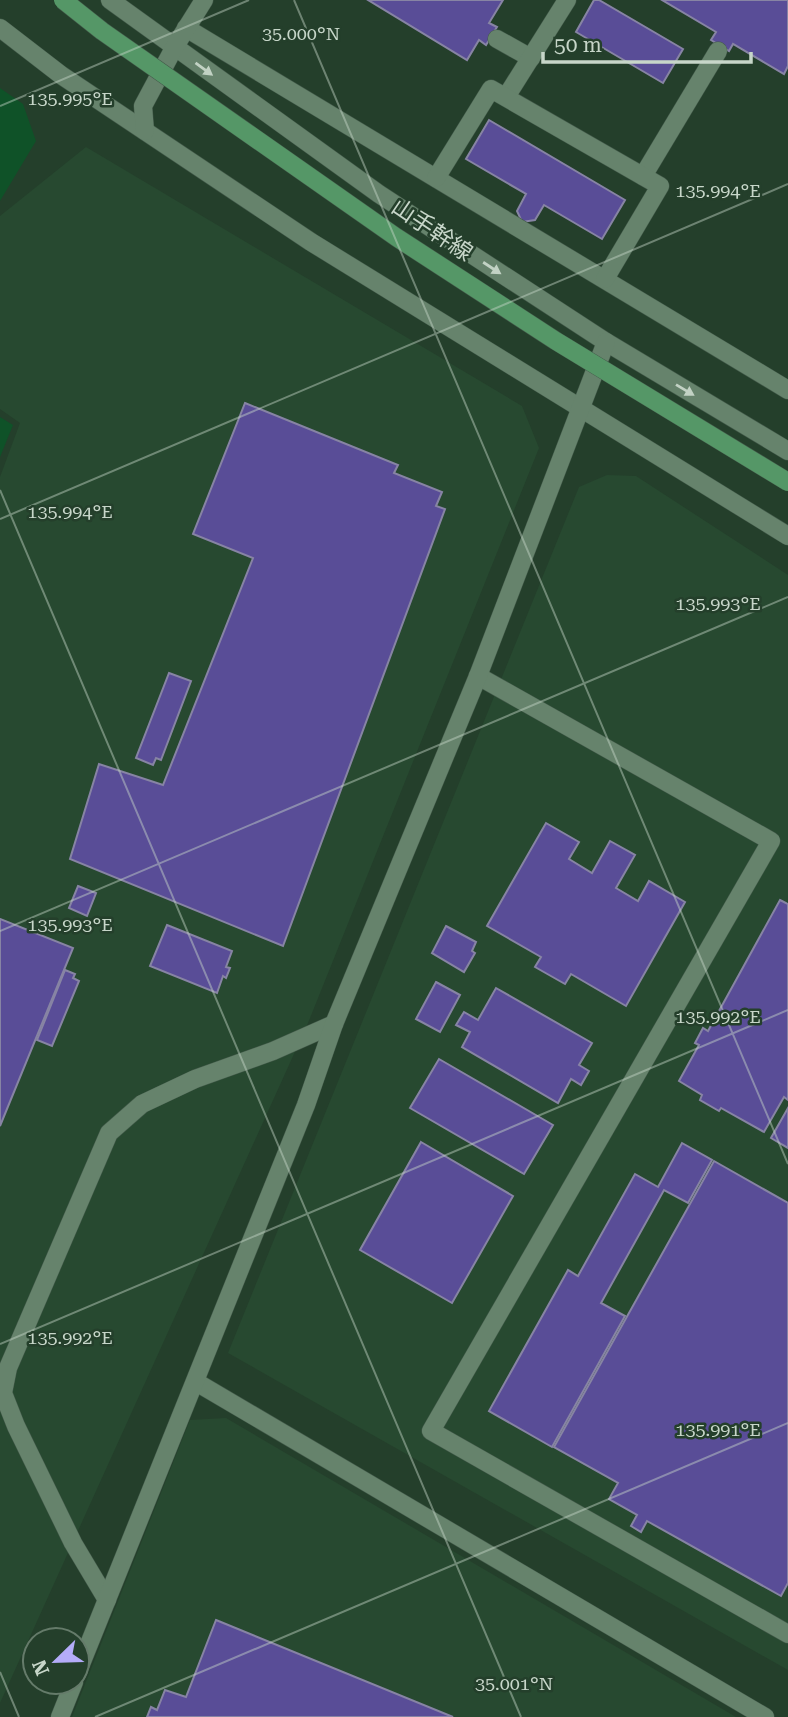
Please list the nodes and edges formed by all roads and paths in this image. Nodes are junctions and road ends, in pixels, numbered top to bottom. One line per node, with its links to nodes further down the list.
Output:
1 (63, 0): 20 (main road, 山手幹線, bridge)
2 (110, 0): 8 (street)
3 (204, 0): 6 (street)
4 (567, 0): 10 (street)
5 (0, 28): 12 (street)
6 (186, 28): 8 (street); 14 (street)
7 (497, 38): 10 (street)
8 (174, 48): 12 (street); 16 (street, one-way to 16)
9 (718, 51): 13 (street)
10 (531, 58): 11 (street)
11 (506, 97): 13 (street); 14 (street)
12 (145, 131): 18 (street)
13 (643, 176): 15 (street)
14 (436, 178): 15 (street)
15 (605, 279): 17 (street)
16 (606, 342): 18 (street); 19 (street, one-way to 19)
17 (788, 390)
18 (580, 409): 21 (street); 22 (street)
19 (788, 451)
20 (788, 482)
21 (788, 536)
22 (478, 677): 23 (street); 26 (street)
23 (334, 1024): 24 (street); 25 (street)
24 (196, 1382): 25 (street); 30 (street)
25 (107, 1600): 27 (street)
26 (788, 1634)
27 (91, 1639)
28 (68, 1696): 29 (street)
29 (60, 1717)
30 (765, 1717)

